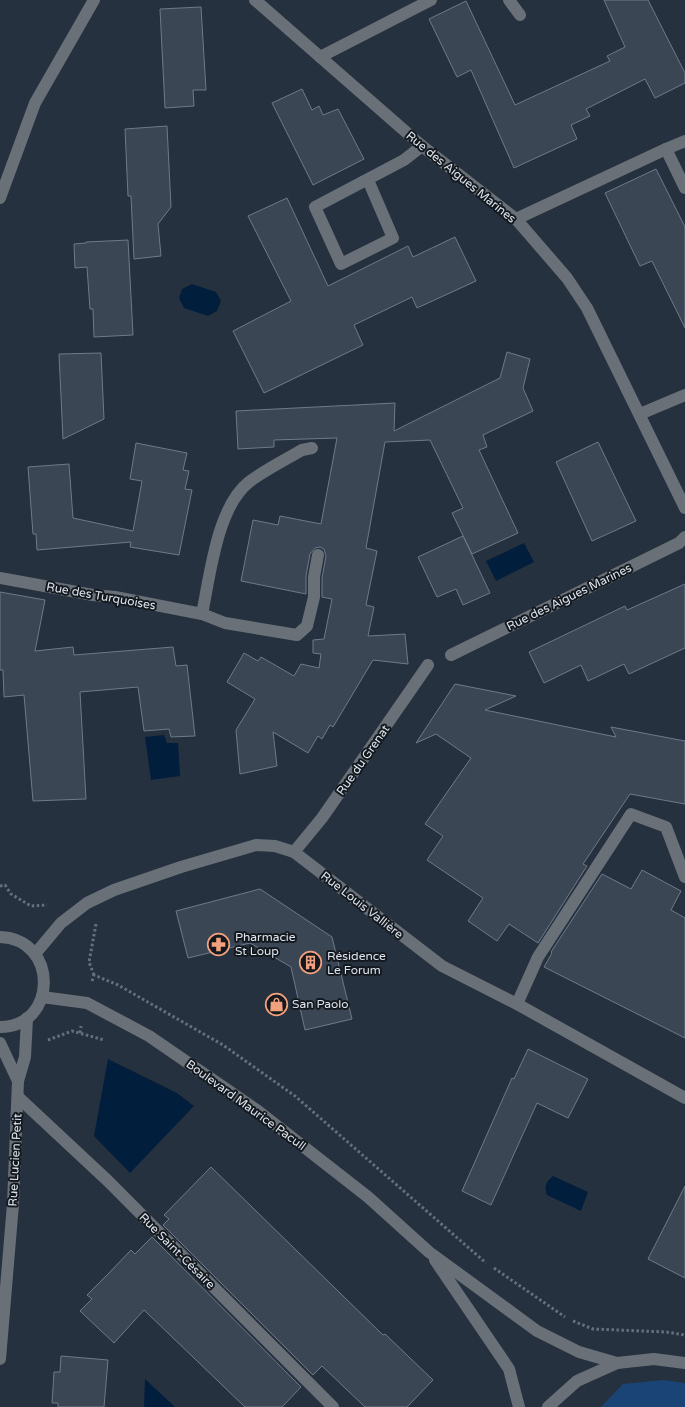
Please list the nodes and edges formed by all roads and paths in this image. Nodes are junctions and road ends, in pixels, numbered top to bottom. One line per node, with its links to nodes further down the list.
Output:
1 (94, 0): 12 (street)
2 (254, 0): 6 (street, Rue des Aigues Marines)
3 (431, 0): 6 (street)
4 (509, 0): 5 (street)
5 (520, 15)
6 (320, 57): 8 (street, Rue des Aigues Marines)
7 (685, 141): 9 (street)
8 (422, 146): 10 (street); 13 (street, Rue des Aigues Marines)
9 (666, 149): 11 (street); 13 (street)
10 (368, 180): 10 (street)
11 (685, 188)
12 (0, 198)
13 (516, 219): 15 (street, Rue des Aigues Marines)
14 (685, 395): 15 (street)
15 (640, 414): 17 (street, Rue des Aigues Marines)
16 (312, 448): 21 (street)
17 (685, 508)
18 (685, 537): 22 (street, Rue des Aigues Marines)
19 (318, 555): 21 (street, Rue des Turquoises)
20 (0, 578): 21 (street, Rue des Turquoises)
21 (202, 614)
22 (451, 655)
23 (428, 665): 24 (street, Rue du Grenat)
24 (294, 852): 27 (street, Rue Louis Vallière); 30 (street, Rue Louis Vallière)
25 (685, 877): 30 (street)
26 (0, 937): 27 (street)
27 (35, 954): 28 (street)
28 (42, 997): 29 (street, Boulevard Maurice Pacull); 31 (street)
29 (87, 1003): 33 (path); 40 (street, Boulevard Maurice Pacull); 41 (path)
30 (517, 1004): 39 (street, Rue Louis Vallière)
31 (27, 1018): 32 (street); 37 (street, Rue Lucien Petit)
32 (0, 1027)
33 (80, 1033): 34 (path); 35 (path)
34 (105, 1040)
35 (45, 1041)
36 (0, 1043): 37 (street, Rue Lucien Petit)
37 (18, 1081): 38 (street, Rue Lucien Petit)
38 (18, 1097): 42 (street, Rue Lucien Petit); 45 (street, Rue Saint-Césaire)
39 (685, 1098)
40 (429, 1252): 44 (street, Boulevard Maurice Pacull); 46 (street, Boulevard Maurice Pacull)
41 (685, 1335)
42 (0, 1359)
43 (685, 1362): 44 (street)
44 (618, 1363): 47 (street)
45 (334, 1407)
46 (519, 1407)
47 (548, 1407)

